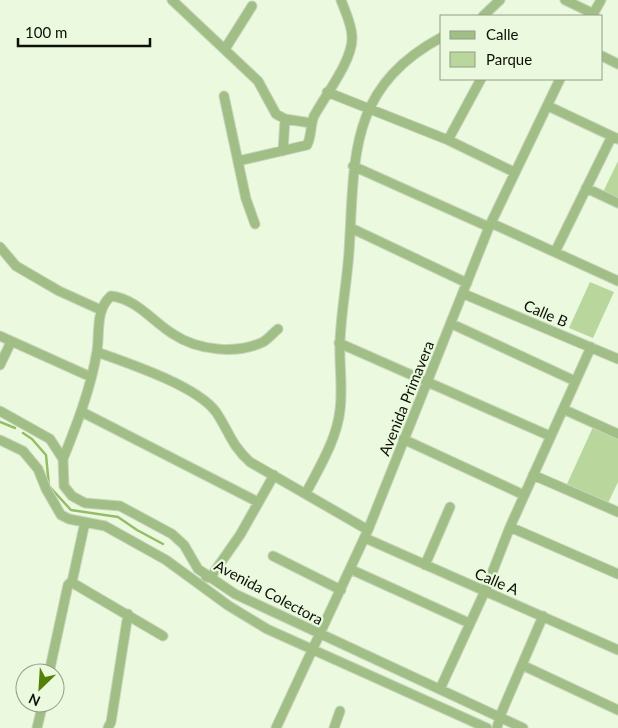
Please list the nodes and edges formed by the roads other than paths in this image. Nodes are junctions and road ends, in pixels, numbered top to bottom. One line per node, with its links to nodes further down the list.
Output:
1 (172, 0): 10 (street)
2 (341, 0): 15 (street)
3 (500, 0): 7 (street)
4 (565, 0): 8 (street)
5 (601, 0): 8 (street)
6 (252, 6): 10 (street)
7 (484, 15)
8 (593, 15)
9 (440, 38): 18 (street)
10 (225, 49): 19 (street)
11 (603, 56): 12 (street)
12 (618, 64)
13 (480, 80): 22 (street)
14 (560, 80): 17 (street, Avenida Primavera)
15 (327, 92): 18 (street); 20 (street)
16 (224, 96): 24 (street)
17 (548, 106): 21 (street); 26 (street, Avenida Primavera)
18 (369, 108): 22 (street); 25 (street)
19 (285, 119): 20 (street); 23 (street)
20 (311, 123): 23 (street)
21 (615, 137): 27 (street)
22 (448, 140): 26 (street)
23 (283, 151): 24 (street)
24 (238, 161): 29 (street)
25 (353, 166): 30 (street); 31 (street)
26 (514, 172): 30 (street, Avenida Primavera)
27 (586, 188): 28 (street); 33 (street)
28 (618, 203)
29 (255, 224)
30 (490, 225): 33 (street); 35 (street, Avenida Primavera)
31 (350, 228): 35 (street); 42 (street)
32 (0, 247): 37 (street)
33 (555, 252): 34 (street)
34 (618, 281)
35 (467, 283): 36 (street, Avenida Primavera)
36 (464, 294): 38 (street, Avenida Primavera); 43 (street, Calle B)
37 (101, 310): 39 (street); 44 (street)
38 (452, 324): 48 (street, Avenida Primavera); 49 (street)
39 (278, 329)
40 (0, 336): 41 (street)
41 (11, 342): 46 (street); 47 (street)
42 (340, 343): 48 (street); 60 (street)
43 (591, 347): 45 (street, Calle B); 49 (street)
44 (97, 352): 47 (street); 59 (street, Calle A)
45 (618, 359)
46 (0, 365)
47 (91, 377): 52 (street)
48 (427, 381): 54 (street); 55 (street, Avenida Primavera)
49 (575, 381): 50 (street)
50 (562, 409): 53 (street); 54 (street)
51 (0, 410): 57 (street)
52 (82, 412): 57 (street); 62 (street)
53 (618, 434)
54 (550, 436): 58 (street)
55 (403, 439): 61 (street); 67 (street, Avenida Primavera)
56 (0, 440): 65 (street, Avenida Colectora)
57 (63, 459): 73 (street, Avenida Colectora)
58 (533, 475): 61 (street); 64 (street)
59 (274, 476): 60 (street, Calle A); 62 (street)
60 (306, 493): 67 (street, Calle A)
61 (524, 494): 66 (street)
62 (258, 502): 73 (street)
63 (450, 507): 69 (street)
64 (618, 512)
65 (85, 522): 72 (street, Avenida Colectora); 74 (street)
66 (510, 527): 71 (street); 76 (street)
67 (367, 534): 69 (street, Calle A); 70 (street, Avenida Primavera)
68 (273, 556): 75 (street)
69 (425, 565): 76 (street, Calle A)
70 (350, 569): 75 (street, Avenida Primavera); 79 (street)
71 (618, 574)
72 (186, 575): 73 (street); 82 (street, Avenida Colectora)
73 (210, 578): 80 (street, Avenida Colectora)
74 (72, 582): 77 (street); 84 (street)
75 (341, 590): 80 (street, Avenida Primavera)
76 (485, 591): 78 (street, Calle A); 79 (street)
77 (128, 614): 81 (street); 92 (street)
78 (543, 616): 83 (street, Calle A); 85 (street)
79 (469, 623): 86 (street)
80 (320, 635): 82 (street, Avenida Primavera); 86 (street, Avenida Colectora)
81 (163, 636)
82 (313, 649): 93 (street, Avenida Primavera); 95 (street, Avenida Colectora)
83 (618, 650)
84 (51, 663)
85 (522, 666): 87 (street); 90 (street)
86 (440, 689): 90 (street, Avenida Colectora)
87 (618, 710)
88 (340, 711): 94 (street)
89 (41, 713): 91 (street)
90 (500, 716): 96 (street); 97 (street, Avenida Colectora)
91 (37, 728)
92 (108, 728)
93 (276, 728)
94 (334, 728)
95 (487, 728)
96 (497, 728)
97 (523, 728)

